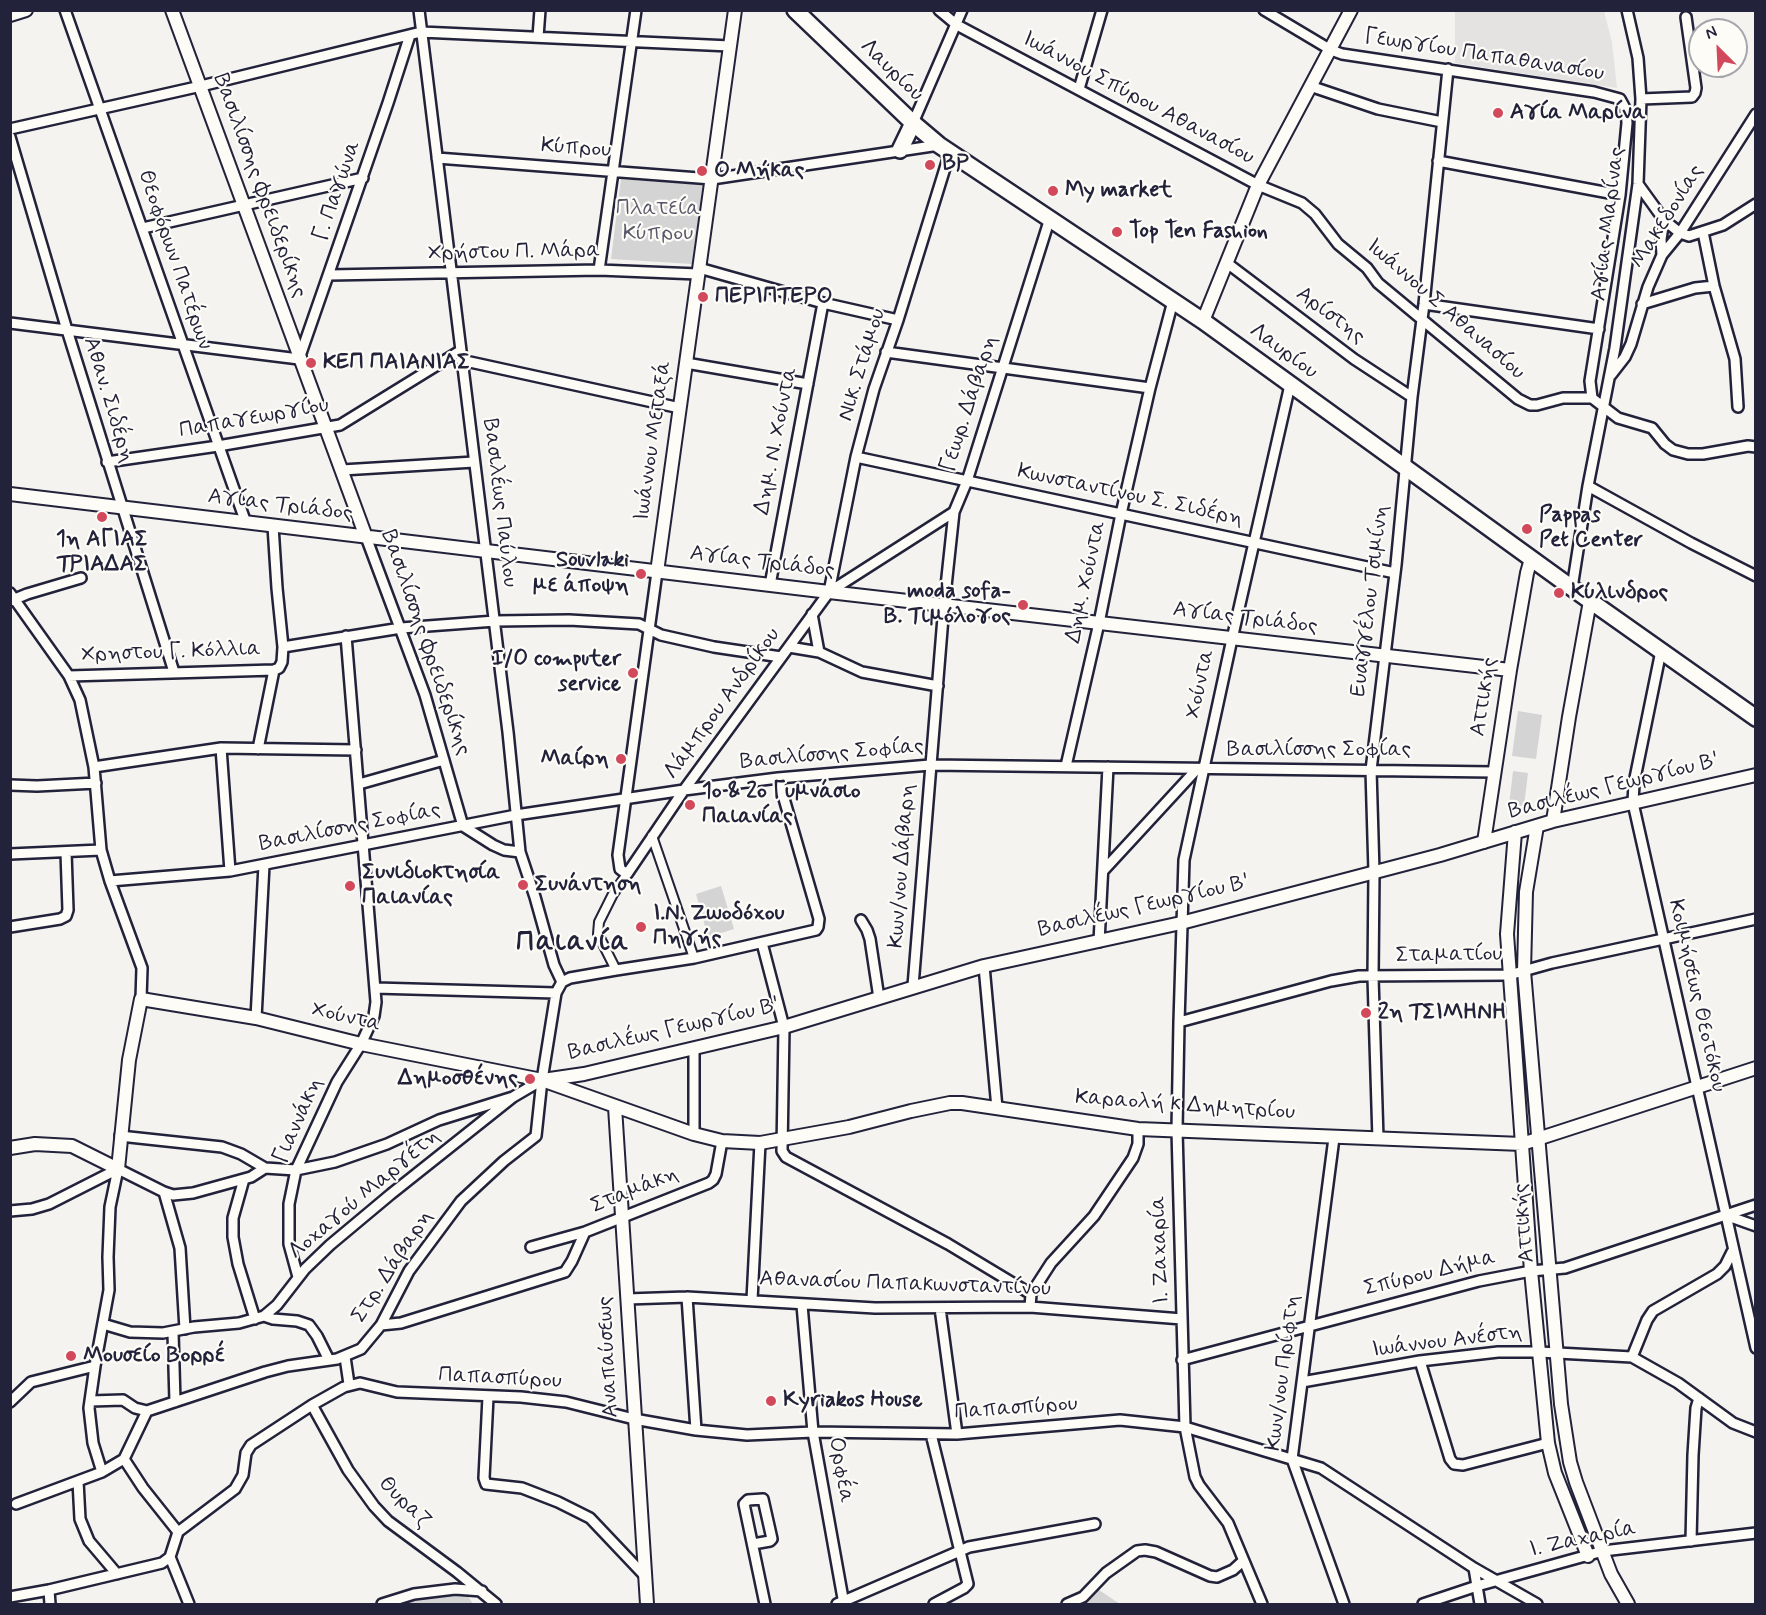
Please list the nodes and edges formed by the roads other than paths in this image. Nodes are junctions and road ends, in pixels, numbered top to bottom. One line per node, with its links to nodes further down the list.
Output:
1 (26, 10): 15 (street)
2 (65, 10): 29 (street, Θεοφόρων Πατέρων)
3 (172, 10): 25 (street, Βασιλίσσης Φρειδερίκης)
4 (419, 10): 18 (street, Βασιλέως Παύλου)
5 (540, 10): 20 (street)
6 (636, 10): 21 (street)
7 (735, 10): 22 (street, Ιωάννου Μεταξά)
8 (795, 10): 32 (main road, Λαυρίου)
9 (939, 10): 17 (street, Ιωάννου Σπύρου Αθανασίου)
10 (962, 10): 17 (street)
11 (1102, 10): 27 (street)
12 (1264, 10): 23 (street, Γεωργίου Παπαθανασίου)
13 (1351, 10): 23 (street)
14 (1628, 10): 28 (street, Αγίας Μαρίνας)
15 (10, 15)
16 (1686, 17): 28 (street)
17 (957, 25): 27 (street, Ιωάννου Σπύρου Αθανασίου); 32 (street)
18 (421, 32): 19 (street); 20 (street); 37 (street, Βασιλέως Παύλου)
19 (410, 35): 25 (street); 40 (street, Γ. Παγώνα)
20 (537, 37): 21 (street)
21 (632, 41): 22 (street); 39 (street)
22 (730, 46): 41 (street, Ιωάννου Μεταξά)
23 (1331, 50): 24 (street, Γεωργίου Παπαθανασίου); 26 (street)
24 (1448, 69): 31 (street, Ευαγγέλου Τσιμίνη); 44 (street, Γεωργίου Παπαθανασίου)
25 (201, 86): 29 (street); 45 (street, Βασιλίσσης Φρειδερίκης)
26 (1310, 86): 31 (street); 43 (street)
27 (1079, 89): 43 (street, Ιωάννου Σπύρου Αθανασίου)
28 (1641, 99): 42 (street, Αγίας Μαρίνας)
29 (100, 109): 33 (street); 49 (street, Θεοφόρων Πατέρων)
30 (1755, 114): 51 (street, Μακεδονίας)
31 (1442, 122): 38 (street, Ευαγγέλου Τσιμίνη)
32 (913, 123): 35 (main road, Λαυρίου); 36 (main road)
33 (10, 129)
34 (10, 137): 68 (street, Αθαν. Σιδέρη)
35 (944, 148): 36 (street, Κύπρου); 47 (main road, Λαυρίου); 63 (street, Νικ. Στάμου)
36 (900, 150): 41 (street, Κύπρου)
37 (437, 158): 39 (street, Κύπρου); 56 (street, Βασιλέως Παύλου)
38 (1438, 161): 44 (street); 61 (street, Ευαγγέλου Τσιμίνη)
39 (614, 171): 41 (street, Κύπρου); 54 (street)
40 (363, 178): 45 (street); 57 (street, Γ. Παγώνα)
41 (712, 178): 55 (street, Ιωάννου Μεταξά)
42 (1638, 184): 48 (street); 75 (street, Αγίας Μαρίνας)
43 (1258, 185): 53 (street); 65 (street, Ιωάννου Σ Αθανασίου)
44 (1620, 195): 67 (street, Γεωργίου Παπαθανασίου)
45 (244, 204): 49 (street); 72 (street, Βασιλίσσης Φρειδερίκης)
46 (1755, 204): 50 (street)
47 (1050, 218): 59 (main road, Λαυρίου); 74 (street, Γεωρ. Δάβαρη)
48 (1664, 220): 51 (street); 52 (street)
49 (143, 228): 69 (street, Θεοφόρων Πατέρων)
50 (1703, 232): 51 (street); 58 (street)
51 (1680, 233): 52 (street, Μακεδονίας)
52 (1662, 255): 62 (street, Μακεδονίας)
53 (1227, 263): 64 (street); 79 (street, Αρίστης)
54 (599, 270): 55 (street, Χρήστου Π. Μάρα); 56 (street, Χρήστου Π. Μάρα)
55 (699, 271): 60 (street, Χρήστου Π. Μάρα); 73 (street, Ιωάννου Μεταξά)
56 (451, 273): 57 (street, Χρήστου Π. Μάρα); 71 (street, Βασιλέως Παύλου)
57 (329, 275): 72 (street, Γ. Παγώνα)
58 (1714, 286): 62 (street); 82 (street)
59 (1173, 301): 64 (main road, Λαυρίου); 78 (street, Δημ. Χούντα)
60 (823, 303): 63 (street, Χρήστου Π. Μάρα); 76 (street, Δημ. Ν. Χούντα)
61 (1424, 304): 65 (street, Ευαγγέλου Τσιμίνη); 67 (street)
62 (1642, 304): 75 (street, Μακεδονίας)
63 (898, 320): 70 (street, Νικ. Στάμου)
64 (1203, 321): 77 (main road, Λαυρίου)
65 (1422, 321): 79 (street, Ευαγγέλου Τσιμίνη); 80 (street, Ιωάννου Σ Αθανασίου)
66 (10, 323): 68 (street)
67 (1599, 329): 80 (street, Γεωργίου Παπαθανασίου)
68 (67, 330): 69 (street); 88 (street, Αθαν. Σιδέρη)
69 (182, 344): 72 (street); 85 (street, Θεοφόρων Πατέρων)
70 (886, 352): 74 (street); 87 (street, Νικ. Στάμου)
71 (461, 355): 83 (street); 84 (street, Παπαγεωργίου); 89 (street, Βασιλέως Παύλου)
72 (299, 359): 84 (street, Βασιλίσσης Φρειδερίκης)
73 (686, 363): 76 (street); 83 (street, Ιωάννου Μεταξά)
74 (1001, 369): 78 (street); 92 (street, Γεωρ. Δάβαρη)
75 (1610, 377): 81 (street, Αγίας Μαρίνας)
76 (808, 384): 108 (street, Δημ. Ν. Χούντα)
77 (1290, 385): 90 (main road, Λαυρίου); 101 (street, Χούντα)
78 (1150, 388): 97 (street, Δημ. Χούντα)
79 (1412, 397): 90 (street, Ευαγγέλου Τσιμίνη)
80 (1592, 398): 81 (street)
81 (1603, 406): 86 (street); 93 (street, Αγίας Μαρίνας)
82 (1738, 407)
83 (680, 408): 104 (street, Ιωάννου Μεταξά)
84 (327, 428): 85 (street, Παπαγεωργίου); 91 (street, Βασιλίσσης Φρειδερίκης)
85 (218, 446): 88 (street, Παπαγεωργίου); 98 (street, Θεοφόρων Πατέρων)
86 (1755, 447)
87 (856, 457): 92 (street, Κωνσταντίνου Σ. Σιδέρη); 110 (street, Νικ. Στάμου)
88 (107, 462): 95 (street, Αθαν. Σιδέρη)
89 (474, 462): 91 (street); 102 (street, Βασιλέως Παύλου)
90 (1406, 468): 103 (main road, Λαυρίου); 105 (street, Ευαγγέλου Τσιμίνη)
91 (342, 470): 100 (street, Βασιλίσσης Φρειδερίκης)
92 (967, 481): 96 (street, Γεωρ. Δάβαρη); 97 (street, Κωνσταντίνου Σ. Σιδέρη)
93 (1588, 486): 106 (street); 109 (street, Αγίας Μαρίνας)
94 (10, 494): 95 (street, Αγίας Τριάδος)
95 (121, 508): 98 (street, Αγίας Τριάδος); 129 (street, Αθαν. Σιδέρη)
96 (954, 512): 110 (street, Λάμπρου Ανδρίκου); 113 (street, Γεωρ. Δάβαρη)
97 (1121, 514): 101 (street, Κωνσταντίνου Σ. Σιδέρη); 116 (street, Δημ. Χούντα)
98 (246, 523): 99 (street, Αγίας Τριάδος)
99 (273, 526): 100 (street, Αγίας Τριάδος); 122 (street)
100 (366, 537): 102 (street, Αγίας Τριάδος); 117 (street, Βασιλίσσης Φρειδερίκης)
101 (1254, 543): 105 (street, Κωνσταντίνου Σ. Σιδέρη); 120 (street, Χούντα)
102 (484, 551): 104 (street, Αγίας Τριάδος); 115 (street, Βασιλέως Παύλου)
103 (1531, 559): 109 (main road, Λαυρίου); 128 (street, Αττικής)
104 (657, 572): 108 (street, Αγίας Τριάδος); 118 (street, Ιωάννου Μεταξά)
105 (1395, 573): 126 (street, Ευαγγέλου Τσιμίνη)
106 (1755, 576)
107 (81, 578): 111 (street)
108 (770, 585): 110 (street, Αγίας Τριάδος)
109 (1572, 588): 112 (main road, Λαυρίου)
110 (829, 592): 113 (street, Αγίας Τριάδος); 114 (street, Λάμπρου Ανδρίκου)
111 (12, 598): 130 (street)
112 (1590, 601): 123 (main road, Λαυρίου); 153 (street)
113 (944, 605): 116 (street, Αγίας Τριάδος); 131 (street, Κων/νου Δάβαρη)
114 (812, 614): 121 (street, Λάμπρου Ανδρίκου); 124 (street)
115 (495, 621): 117 (street, Χρηστου Γ. Κόλλια); 118 (street, Χρηστου Γ. Κόλλια); 152 (street, Βασιλέως Παύλου)
116 (1099, 623): 120 (street, Αγίας Τριάδος); 138 (street, Δημ. Χούντα)
117 (401, 628): 119 (street, Χρηστου Γ. Κόλλια); 136 (street, Βασιλίσσης Φρειδερίκης)
118 (648, 629): 125 (street, Χρηστου Γ. Κόλλια); 150 (street, Ιωάννου Μεταξά)
119 (346, 636): 122 (street, Χρηστου Γ. Κόλλια); 135 (street, Γιαννάκη)
120 (1232, 639): 126 (street, Αγίας Τριάδος); 141 (street, Χούντα)
121 (789, 646): 124 (street); 125 (street, Λάμπρου Ανδρίκου)
122 (283, 647): 127 (street)
123 (1661, 651): 132 (main road, Λαυρίου); 151 (street, Κοιμήσεως Θεοτόκου)
124 (819, 652): 131 (street)
125 (781, 657): 149 (street, Λάμπρου Ανδρίκου)
126 (1384, 657): 128 (street, Αγίας Τριάδος); 142 (street, Ευαγγέλου Τσιμίνη)
127 (274, 669): 129 (street, Χρηστου Γ. Κόλλια); 134 (street)
128 (1510, 670): 143 (street, Αττικής)
129 (174, 672): 130 (street, Χρηστου Γ. Κόλλια)
130 (69, 676): 139 (street)
131 (938, 686): 137 (street, Κων/νου Δάβαρη)
132 (1755, 718)
133 (221, 748): 134 (street); 139 (street); 165 (street)
134 (258, 749): 135 (street)
135 (356, 750): 147 (street, Γιαννάκη)
136 (444, 760): 147 (street); 154 (street, Βασιλίσσης Φρειδερίκης)
137 (930, 765): 138 (street, Βασιλίσσης Σοφίας); 145 (street, Βασιλίσσης Σοφίας); 184 (street, Κων/νου Δάβαρη)
138 (1066, 766): 140 (street, Βασιλίσσης Σοφίας)
139 (94, 767): 146 (street)
140 (1108, 767): 141 (street, Βασιλίσσης Σοφίας); 166 (street)
141 (1201, 769): 142 (street, Βασιλίσσης Σοφίας); 166 (street); 172 (street, Χούντα)
142 (1371, 770): 143 (street, Βασιλίσσης Σοφίας); 167 (street, Ευαγγέλου Τσιμίνη)
143 (1494, 772): 158 (street, Αττικής)
144 (1755, 775): 151 (street, Βασιλέως Γεωργίου Β')
145 (778, 778): 149 (street, Βασιλίσσης Σοφίας); 176 (street)
146 (96, 783): 148 (street); 160 (street)
147 (359, 784): 159 (street, Γιαννάκη)
148 (10, 785)
149 (684, 790): 150 (street, Βασιλίσσης Σοφίας); 157 (street, Λάμπρου Ανδρίκου)
150 (624, 799): 152 (street, Βασιλίσσης Σοφίας); 168 (street, Ιωάννου Μεταξά)
151 (1633, 803): 153 (street, Βασιλέως Γεωργίου Β'); 174 (street, Κοιμήσεως Θεοτόκου)
152 (516, 815): 154 (street, Βασιλίσσης Σοφίας); 162 (street, Βασιλέως Παύλου)
153 (1553, 821): 155 (street, Βασιλέως Γεωργίου Β')
154 (463, 826): 159 (street, Βασιλίσσης Σοφίας); 162 (street)
155 (1537, 826): 156 (street, Βασιλέως Γεωργίου Β'); 180 (street, Αττικής)
156 (1515, 832): 158 (street, Βασιλέως Γεωργίου Β'); 181 (street, Αττικής)
157 (652, 836): 168 (street, Λάμπρου Ανδρίκου); 177 (street)
158 (1484, 842): 167 (street, Βασιλέως Γεωργίου Β')
159 (364, 845): 164 (street, Βασιλίσσης Σοφίας); 185 (street, Γιαννάκη)
160 (101, 850): 161 (street); 169 (street)
161 (66, 852): 163 (street); 173 (street)
162 (519, 852): 183 (street, Βασιλέως Παύλου)
163 (10, 854)
164 (264, 865): 165 (street, Βασιλίσσης Σοφίας); 189 (street)
165 (230, 871): 169 (street, Βασιλίσσης Σοφίας)
166 (1103, 871): 175 (street)
167 (1374, 872): 172 (street, Βασιλέως Γεωργίου Β'); 182 (street, Ευαγγέλου Τσιμίνη)
168 (627, 874): 179 (street, Λάμπρου Ανδρίκου)
169 (110, 881): 188 (street)
170 (1755, 919): 174 (street, Σταματίου)
171 (861, 920): 187 (street)
172 (1181, 923): 175 (street, Βασιλέως Γεωργίου Β'); 190 (street, Ι. Ζαχαρία)
173 (10, 927)
174 (1663, 939): 180 (street, Σταματίου); 196 (street, Κοιμήσεως Θεοτόκου)
175 (1099, 942): 178 (street, Βασιλέως Γεωργίου Β')
176 (762, 943): 177 (street); 191 (street)
177 (694, 958): 179 (street)
178 (984, 966): 184 (street, Βασιλέως Γεωργίου Β'); 199 (street)
179 (616, 970): 183 (street)
180 (1524, 971): 181 (street, Σταματίου); 205 (street, Αττικής)
181 (1509, 975): 182 (street, Σταματίου); 210 (street, Αττικής)
182 (1373, 977): 190 (street, Σταματίου); 206 (street, Ευαγγέλου Τσιμίνη)
183 (562, 982): 186 (street)
184 (913, 986): 187 (street, Βασιλέως Γεωργίου Β')
185 (375, 988): 186 (street); 192 (street, Γιαννάκη)
186 (556, 993): 195 (street, Στρ. Δάβαρη)
187 (879, 998): 191 (street, Βασιλέως Γεωργίου Β')
188 (141, 999): 189 (street, Χούντα); 203 (street)
189 (256, 1018): 192 (street, Χούντα)
190 (1179, 1022): 201 (street, Ι. Ζαχαρία)
191 (784, 1027): 193 (street, Βασιλέως Γεωργίου Β'); 208 (street)
192 (361, 1044): 195 (street, Χούντα); 214 (street, Γιαννάκη)
193 (694, 1049): 195 (street, Βασιλέως Γεωργίου Β'); 202 (street)
194 (1755, 1068): 196 (street, Καραολή κ Δημητρίου)
195 (542, 1080): 197 (street); 198 (street, Καραολή κ Δημητρίου); 238 (street, Στρ. Δάβαρη)
196 (1698, 1088): 205 (street, Καραολή κ Δημητρίου); 219 (street, Κοιμήσεως Θεοτόκου)
197 (513, 1097): 214 (street); 227 (street, Λοχαγού Μαργέτη)
198 (615, 1107): 202 (street, Καραολή κ Δημητρίου); 220 (street, Αναπαύσεως)
199 (997, 1108): 200 (street, Καραολή κ Δημητρίου); 208 (street, Καραολή κ Δημητρίου)
200 (1138, 1129): 201 (street, Καραολή κ Δημητρίου); 228 (street)
201 (1177, 1130): 204 (street, Καραολή κ Δημητρίου); 236 (street, Ι. Ζαχαρία)
202 (694, 1134): 207 (street, Καραολή κ Δημητρίου)
203 (120, 1136): 212 (street); 213 (street)
204 (1334, 1138): 206 (street, Καραολή κ Δημητρίου); 239 (street, Κων/νου Πρίφτη)
205 (1538, 1138): 210 (street, Καραολή κ Δημητρίου); 225 (street, Αττικής)
206 (1378, 1139): 210 (street, Καραολή κ Δημητρίου)
207 (722, 1141): 209 (street, Καραολή κ Δημητρίου); 220 (street, Σταμάκη)
208 (781, 1141): 209 (street, Καραολή κ Δημητρίου); 228 (street)
209 (760, 1143): 231 (street)
210 (1522, 1144): 226 (street, Αττικής)
211 (10, 1148): 213 (street)
212 (265, 1168): 214 (street); 215 (street)
213 (118, 1169): 216 (street); 218 (street); 237 (street)
214 (296, 1170): 227 (street, Γιαννάκη)
215 (244, 1179): 216 (street); 235 (street)
216 (164, 1192): 240 (street)
217 (1755, 1205): 219 (street, Σπύρου Δήμα)
218 (10, 1211)
219 (1725, 1215): 221 (street); 224 (street, Κοιμήσεως Θεοτόκου); 225 (street, Σπύρου Δήμα)
220 (623, 1216): 222 (street, Σταμάκη); 230 (street, Αναπαύσεως)
221 (1755, 1226)
222 (585, 1232): 223 (street, Σταμάκη); 238 (street)
223 (531, 1247)
224 (1732, 1252): 242 (street, Κοιμήσεως Θεοτόκου); 246 (street)
225 (1550, 1270): 226 (street, Σπύρου Δήμα); 244 (street, Αττικής)
226 (1531, 1271): 239 (street, Σπύρου Δήμα); 243 (street, Αττικής)
227 (298, 1277): 235 (street, Λοχαγού Μαργέτη)
228 (1031, 1294): 233 (street)
229 (687, 1297): 230 (street, Αθανασίου Παπακωνσταντίνου); 231 (street, Αθανασίου Παπακωνσταντίνου); 262 (street)
230 (627, 1299): 260 (street, Αναπαύσεως)
231 (752, 1300): 232 (street, Αθανασίου Παπακωνσταντίνου)
232 (802, 1305): 234 (street, Αθανασίου Παπακωνσταντίνου); 263 (street, Ορφέα)
233 (1030, 1307): 234 (street, Αθανασίου Παπακωνσταντίνου); 236 (street, Αθανασίου Παπακωνσταντίνου)
234 (940, 1308): 266 (street)
235 (259, 1317): 240 (street); 247 (street)
236 (1182, 1318): 248 (street, Ι. Ζαχαρία)
237 (103, 1324): 241 (street); 250 (street)
238 (381, 1325): 245 (street, Στρ. Δάβαρη)
239 (1309, 1325): 248 (street, Σπύρου Δήμα); 251 (street, Κων/νου Πρίφτη)
240 (185, 1329): 241 (street)
241 (173, 1332): 257 (street)
242 (1755, 1348)
243 (1539, 1352): 244 (street, Ιωάννου Ανέστη); 249 (street, Ιωάννου Ανέστη); 267 (street, Αττικής)
244 (1557, 1353): 246 (street, Ιωάννου Ανέστη); 279 (street, Αττικής)
245 (345, 1357): 247 (street); 252 (street)
246 (1632, 1357): 254 (street, Ιωάννου Ανέστη)
247 (329, 1360): 257 (street)
248 (1182, 1360): 261 (street, Ι. Ζαχαρία)
249 (1420, 1361): 251 (street, Ιωάννου Ανέστη); 267 (street)
250 (95, 1366): 255 (street); 256 (street)
251 (1302, 1382): 268 (street, Κων/νου Πρίφτη)
252 (349, 1384): 253 (street, Παπασπύρου); 258 (street)
253 (488, 1397): 260 (street, Παπασπύρου); 285 (street)
254 (1699, 1398): 264 (street, Ιωάννου Ανέστη); 276 (street)
255 (90, 1401): 259 (street); 270 (street)
256 (10, 1402)
257 (175, 1402): 259 (street)
258 (312, 1404): 274 (street); 289 (street, Θυραζ)
259 (147, 1411): 269 (street)
260 (634, 1419): 262 (street, Παπασπύρου); 285 (street, Αναπαύσεως)
261 (1185, 1427): 266 (street, Παπασπύρου); 268 (street, Παπασπύρου); 282 (street, Ι. Ζαχαρία)
262 (696, 1430): 263 (street, Παπασπύρου)
263 (813, 1432): 265 (street, Παπασπύρου); 291 (street, Ορφέα)
264 (1755, 1432)
265 (931, 1434): 266 (street, Παπασπύρου); 278 (street)
266 (957, 1434)
267 (1548, 1443): 280 (street, Αττικής)
268 (1292, 1459): 283 (street, Παπασπύρου); 301 (street, Κων/νου Πρίφτη)
269 (124, 1460): 270 (street); 274 (street)
270 (102, 1472): 271 (street)
271 (78, 1481): 272 (street); 284 (street)
272 (16, 1504)
273 (1095, 1524): 278 (street)
274 (178, 1532): 281 (street)
275 (1755, 1533): 276 (street, Ι. Ζαχαρία)
276 (1691, 1541): 279 (street, Ι. Ζαχαρία)
277 (753, 1544): 277 (street); 297 (street)
278 (961, 1551): 291 (street); 298 (street)
279 (1603, 1551): 280 (street, Ι. Ζαχαρία); 305 (street, Αττικής)
280 (1588, 1556): 286 (street, Ι. Ζαχαρία)
281 (170, 1557): 284 (street); 293 (street)
282 (1243, 1561): 299 (street); 300 (street, Ι. Ζαχαρία)
283 (1474, 1568): 286 (street, Παπασπύρου); 287 (street)
284 (117, 1574): 288 (street)
285 (644, 1575): 296 (street, Αναπαύσεως)
286 (1495, 1581): 287 (street, Ι. Ζαχαρία); 304 (street, Παπασπύρου)
287 (1477, 1586): 302 (street, Ι. Ζαχαρία); 303 (street)
288 (49, 1590): 290 (street); 292 (street)
289 (482, 1591): 294 (street); 295 (street, Θυραζ)
290 (10, 1597)
291 (841, 1604)
292 (51, 1605)
293 (189, 1605)
294 (382, 1605)
295 (496, 1605)
296 (647, 1605)
297 (765, 1605)
298 (934, 1605)
299 (1066, 1605)
300 (1262, 1605)
301 (1344, 1605)
302 (1423, 1605)
303 (1480, 1605)
304 (1537, 1605)
305 (1628, 1605)

